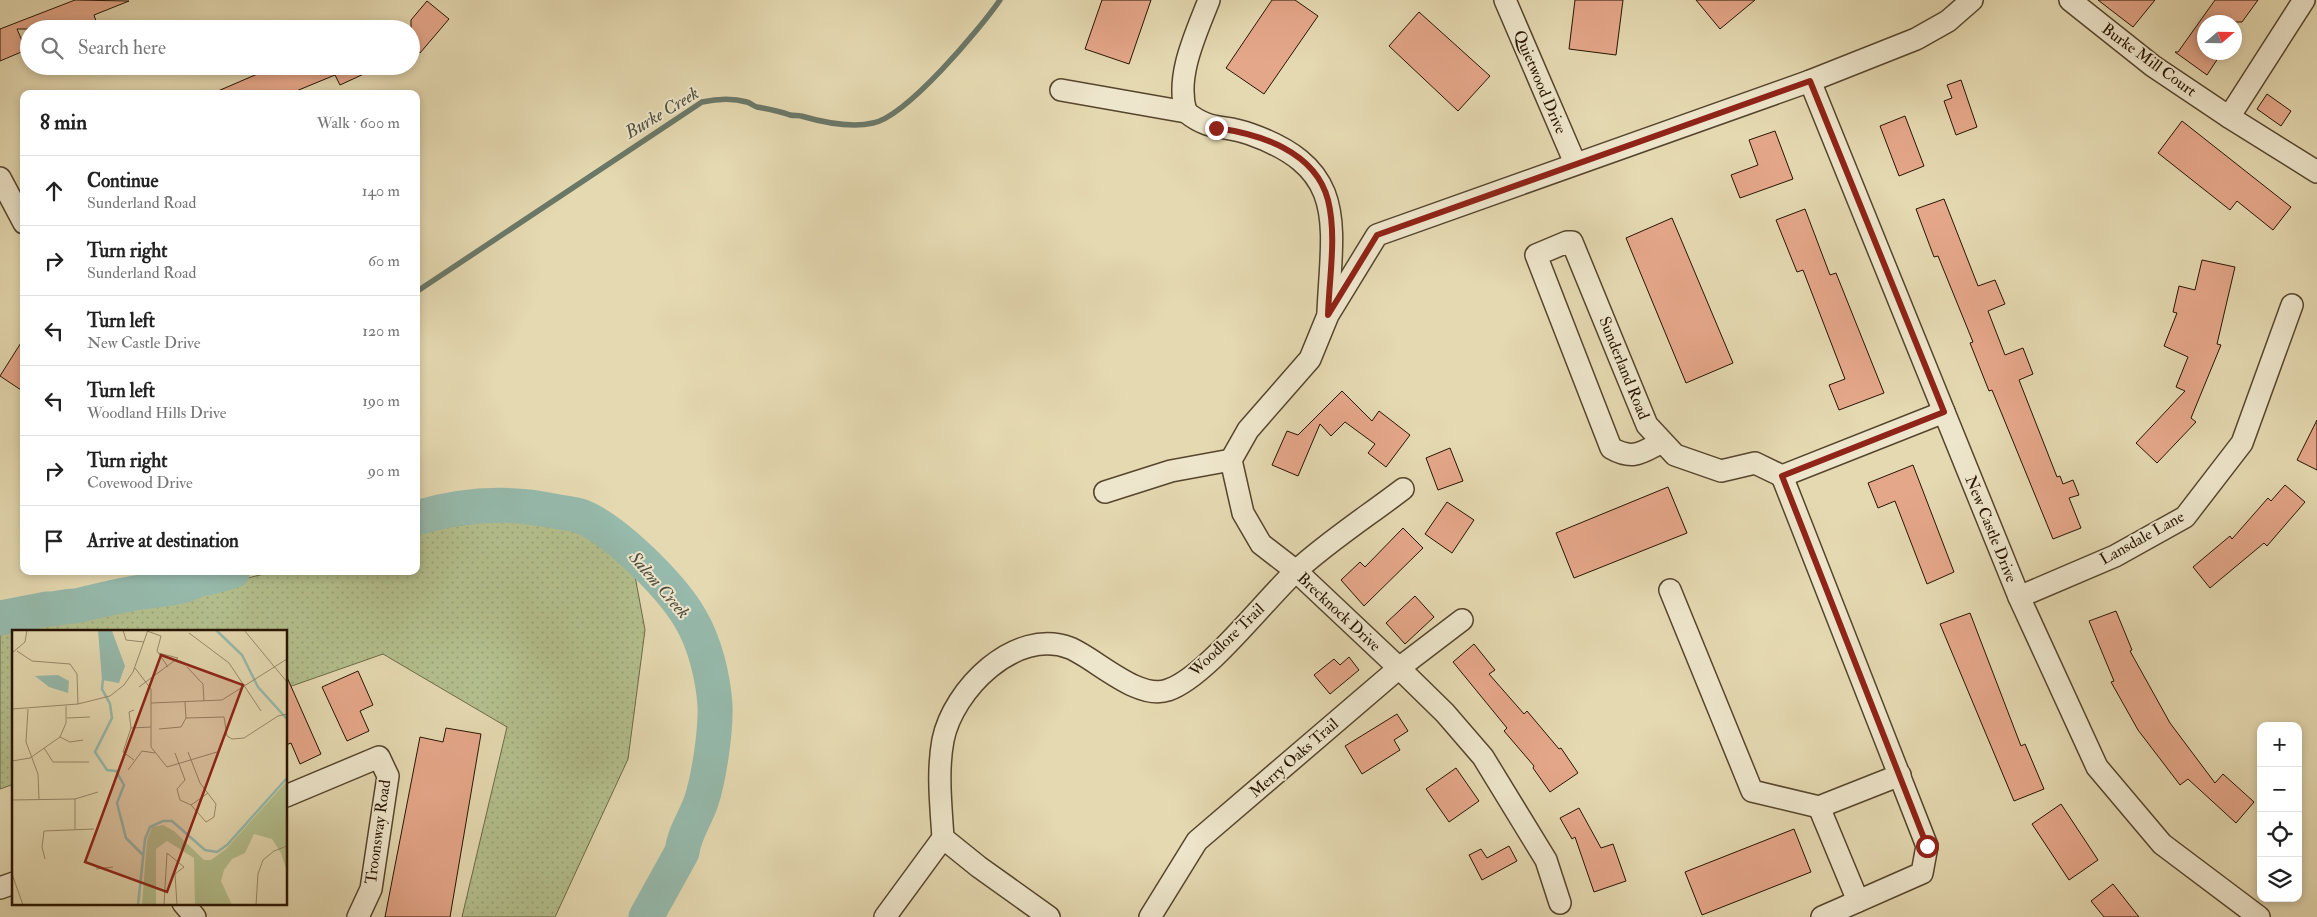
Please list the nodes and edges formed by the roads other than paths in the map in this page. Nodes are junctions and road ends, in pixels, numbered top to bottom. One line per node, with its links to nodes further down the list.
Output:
1 (1209, 0): 8 (street)
2 (1505, 0): 10 (street, Quietwood Drive)
3 (1972, 0): 6 (street)
4 (2070, 0): 9 (street, Burke Mill Court)
5 (2304, 0): 9 (street)
6 (1810, 81): 10 (street); 16 (street, New Castle Drive)
7 (1061, 90): 8 (street)
8 (1186, 112): 15 (street)
9 (2229, 117): 11 (street, Burke Mill Court)
10 (1575, 163): 15 (street)
11 (2317, 172)
12 (0, 178): 13 (street)
13 (20, 216)
14 (2292, 305): 24 (street, Lansdale Lane)
15 (1328, 315): 18 (street)
16 (1944, 412): 19 (street); 24 (street, New Castle Drive)
17 (1662, 442): 17 (street, Sunderland Road); 19 (street, Sunderland Road)
18 (1231, 460): 21 (street); 22 (street, Brecknock Drive)
19 (1782, 476): 27 (street)
20 (1403, 489): 22 (street, Woodlore Trail)
21 (1105, 492)
22 (1296, 571): 26 (street, Brecknock Drive); 30 (street, Woodlore Trail)
23 (1670, 590): 29 (street)
24 (2019, 597): 42 (street, New Castle Drive)
25 (1462, 620): 26 (street, Merry Oaks Trail)
26 (1399, 668): 33 (street, Brecknock Drive); 40 (street, Merry Oaks Trail)
27 (1900, 775): 29 (street); 35 (street)
28 (288, 795): 37 (street, Troonsway Road)
29 (1820, 806): 35 (street)
30 (943, 838): 38 (street); 39 (street)
31 (12, 884): 32 (street)
32 (0, 888)
33 (1560, 903)
34 (184, 904): 36 (street)
35 (1849, 909): 41 (street)
36 (195, 917)
37 (358, 917)
38 (885, 917)
39 (1049, 917)
40 (1150, 917)
41 (1822, 917)
42 (2259, 917)

